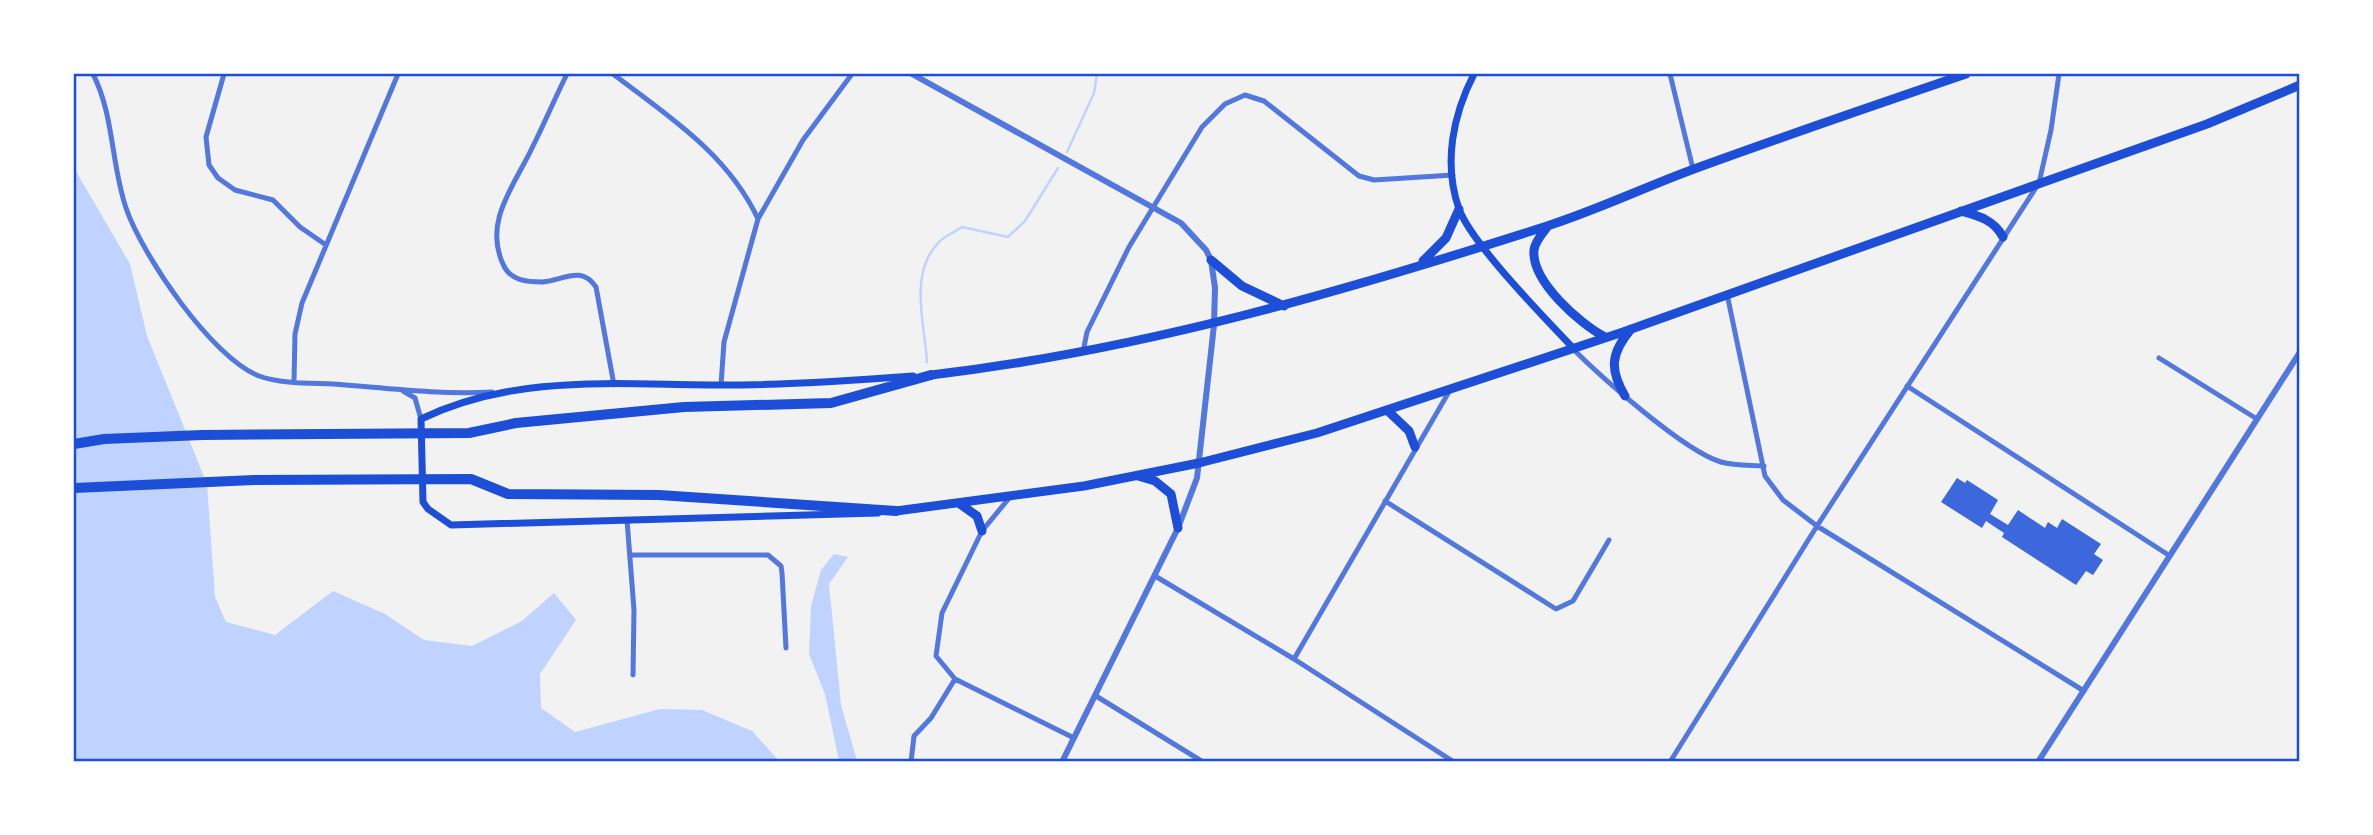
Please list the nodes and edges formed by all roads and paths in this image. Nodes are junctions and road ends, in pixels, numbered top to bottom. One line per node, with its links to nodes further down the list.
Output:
1 (93, 74): 36 (street)
2 (224, 74): 23 (street)
3 (398, 74): 23 (street)
4 (567, 74): 37 (street)
5 (613, 74): 19 (street)
6 (852, 74): 19 (street)
7 (912, 74): 16 (street)
8 (1474, 74): 14 (main road)
9 (1670, 74): 13 (street)
10 (1966, 74): 13 (highway)
11 (2059, 74): 15 (street)
12 (2300, 85): 15 (highway)
13 (1693, 169): 20 (highway)
14 (1453, 175): 16 (street); 17 (main road)
15 (2039, 183): 18 (highway); 21 (street)
16 (1153, 206): 24 (street); 33 (street)
17 (1459, 209): 22 (main road); 25 (highway)
18 (1961, 211): 21 (highway); 26 (highway)
19 (758, 219): 38 (street)
20 (1548, 226): 22 (highway); 30 (highway)
21 (2003, 237): 39 (street)
22 (1482, 244): 25 (highway); 31 (main road)
23 (326, 245): 36 (street)
24 (1211, 260): 27 (highway); 28 (street)
25 (1419, 265): 27 (highway)
26 (1727, 294): 29 (highway); 50 (street)
27 (1284, 306): 28 (highway)
28 (1214, 325): 33 (highway); 49 (street)
29 (1631, 329): 30 (highway); 43 (highway)
30 (1605, 337): 31 (highway)
31 (1572, 347): 41 (highway); 43 (street)
32 (2300, 352): 46 (street)
33 (1083, 353): 35 (highway)
34 (2159, 358): 46 (street)
35 (931, 375): 38 (main road); 47 (highway)
36 (294, 382): 40 (street)
37 (614, 385): 38 (main road); 42 (main road)
38 (721, 385)
39 (1907, 386): 58 (street); 63 (street)
40 (397, 390): 42 (street); 45 (street)
41 (1450, 390): 44 (highway); 48 (street)
42 (492, 392): 45 (main road)
43 (1625, 396): 50 (street)
44 (1388, 411): 48 (highway); 49 (highway)
45 (421, 419): 57 (main road)
46 (2257, 419): 63 (street)
47 (74, 444)
48 (1415, 447): 54 (street)
49 (1199, 463): 51 (highway); 59 (street)
50 (1764, 467): 58 (street)
51 (1136, 475): 53 (highway); 59 (highway)
52 (74, 488): 56 (highway)
53 (1010, 497): 55 (highway); 60 (street)
54 (1385, 501): 61 (street); 66 (street)
55 (959, 504): 56 (highway); 60 (highway)
56 (896, 511): 57 (main road)
57 (627, 520): 62 (street)
58 (1817, 526): 69 (street); 76 (street)
59 (1178, 528): 64 (street)
60 (982, 531): 68 (street)
61 (1609, 540)
62 (631, 555): 65 (street); 67 (street)
63 (2170, 555): 69 (street)
64 (1155, 576): 66 (street); 70 (street)
65 (786, 648)
66 (1294, 659): 75 (street)
67 (633, 675)
68 (955, 679): 71 (street); 72 (street)
69 (2084, 691): 77 (street)
70 (1096, 696): 71 (street); 74 (street)
71 (1074, 738): 73 (street)
72 (911, 761)
73 (1062, 761)
74 (1203, 761)
75 (1454, 761)
76 (1670, 761)
77 (2038, 761)

